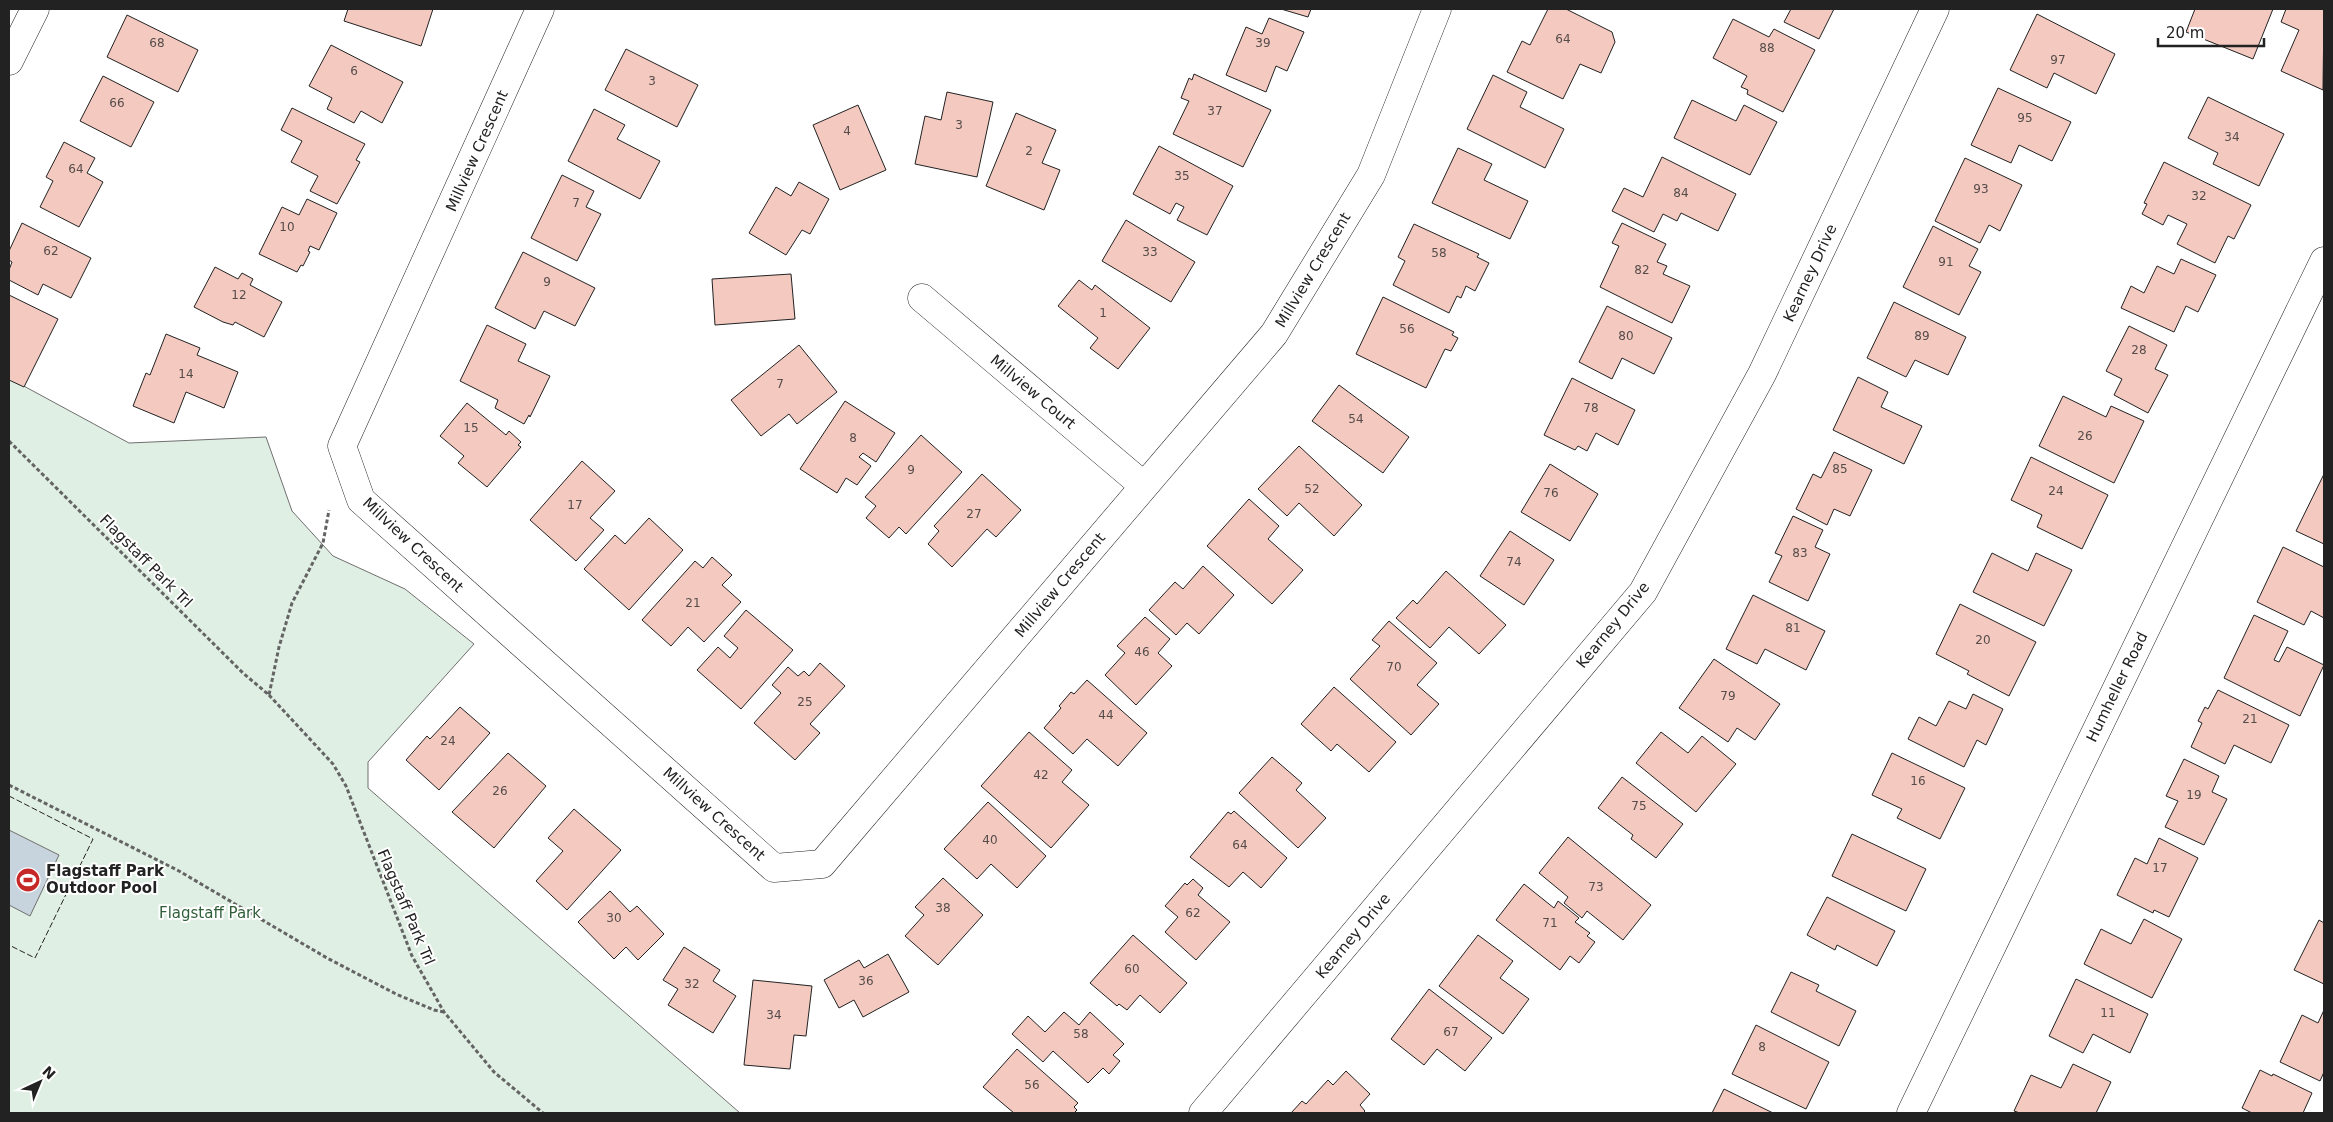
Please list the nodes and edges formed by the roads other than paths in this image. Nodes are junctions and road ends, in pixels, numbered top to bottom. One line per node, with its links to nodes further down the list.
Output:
1 (35, 9): 5 (street)
2 (540, 9): 8 (street, Millview Crescent)
3 (1437, 9): 8 (street, Millview Crescent)
4 (1935, 9): 9 (street, Kearney Drive)
5 (9, 61)
6 (2324, 261): 10 (street, Humheller Road)
7 (922, 298): 8 (street, Millview Court)
8 (1144, 486)
9 (1203, 1113)
10 (1911, 1113)

